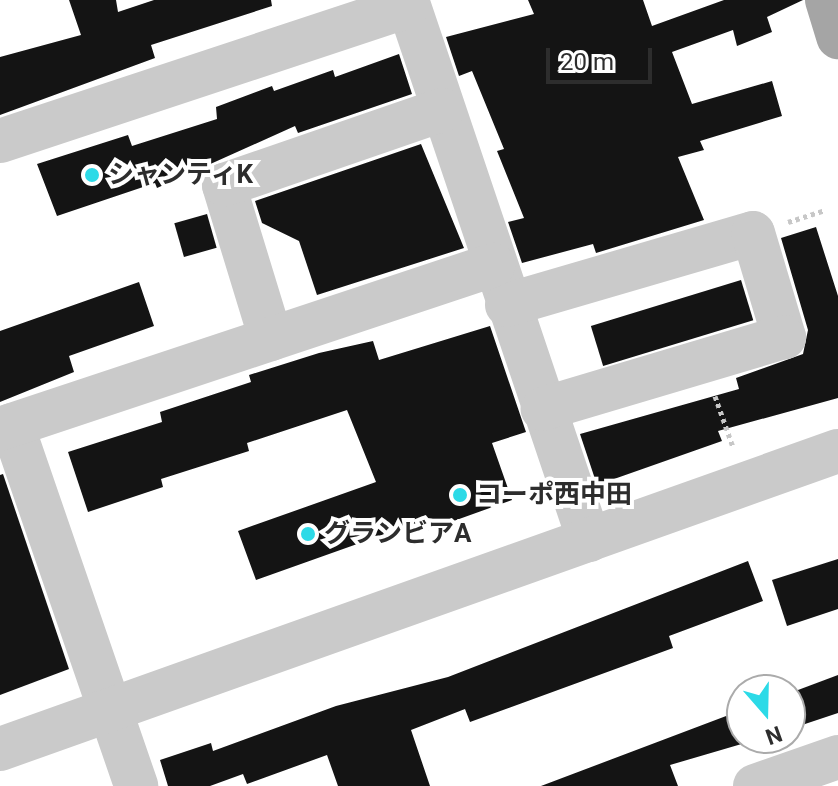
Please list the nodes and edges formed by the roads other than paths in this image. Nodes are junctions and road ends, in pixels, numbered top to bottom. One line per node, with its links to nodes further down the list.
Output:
1 (827, 0): 3 (main road)
2 (408, 3): 4 (street); 5 (street)
3 (838, 37)
4 (442, 110): 6 (street); 8 (street)
5 (0, 141)
6 (493, 265): 7 (street); 8 (street)
7 (507, 305): 9 (street); 9 (street)
8 (271, 339): 10 (street)
9 (543, 409): 12 (street)
10 (6, 427): 13 (street)
11 (838, 451): 12 (street)
12 (589, 540): 13 (street)
13 (109, 710): 14 (street); 16 (street)
14 (0, 749)
15 (838, 757): 17 (street)
16 (136, 786)
17 (755, 786)

